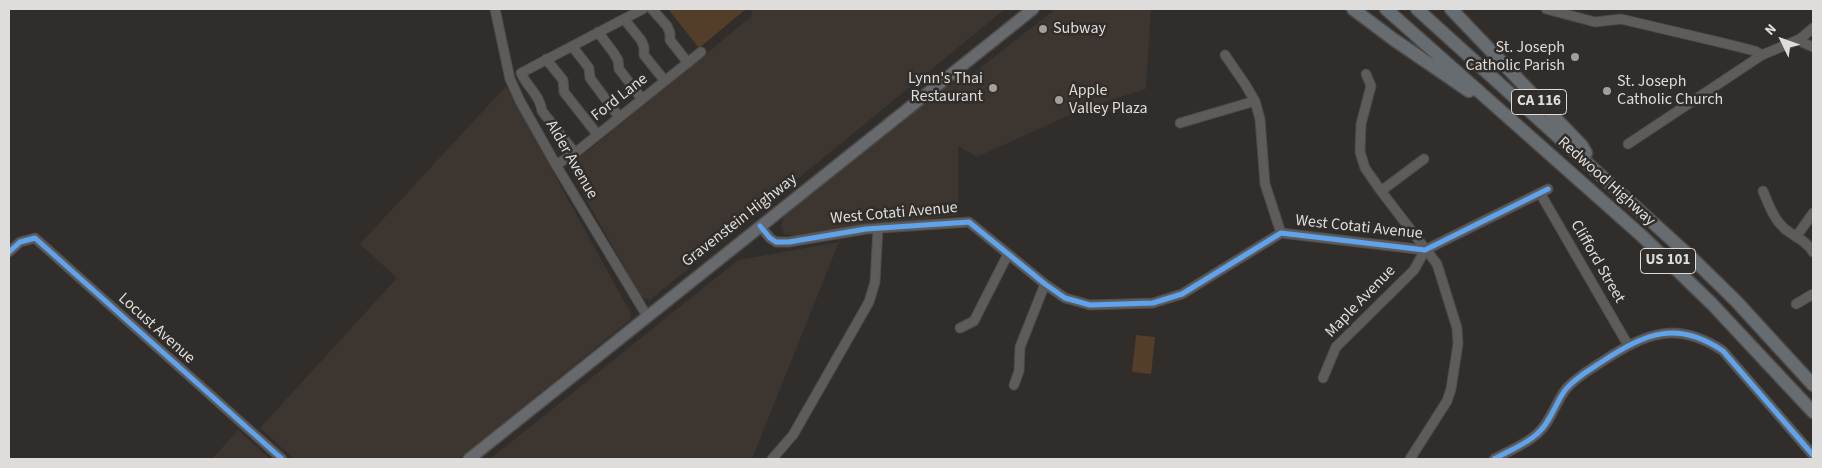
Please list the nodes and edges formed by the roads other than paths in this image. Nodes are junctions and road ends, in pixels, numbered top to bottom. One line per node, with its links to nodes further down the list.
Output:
1 (495, 9): 32 (street, Alder Avenue)
2 (643, 9): 10 (street)
3 (652, 9): 20 (street)
4 (1033, 9): 38 (main road, Gravenstein Highway)
5 (1353, 9): 26 (highway, CA 116)
6 (1386, 9): 26 (highway, Redwood Highway / US 101)
7 (1417, 9): 33 (highway, Redwood Highway / US 101)
8 (1451, 9): 33 (highway, CA 116)
9 (1546, 9): 18 (street)
10 (624, 19): 12 (street); 22 (street)
11 (1813, 28): 13 (street)
12 (598, 32): 14 (street); 23 (street)
13 (1800, 39): 15 (street); 18 (street)
14 (572, 46): 19 (street); 25 (street)
15 (1813, 47)
16 (701, 52): 20 (street, Ford Lane)
17 (1225, 55): 24 (street)
18 (1762, 56): 29 (street)
19 (546, 59): 28 (street); 30 (street)
20 (688, 62): 22 (street, Ford Lane)
21 (1366, 74): 34 (street)
22 (665, 81): 23 (street, Ford Lane)
23 (642, 99): 25 (street, Ford Lane)
24 (1255, 101): 27 (street); 40 (street)
25 (619, 117): 28 (street, Ford Lane)
26 (1512, 120): 55 (highway, Redwood Highway / US 101)
27 (1180, 122)
28 (597, 134): 30 (street, Ford Lane)
29 (1628, 144)
30 (575, 153): 32 (street, Ford Lane)
31 (1424, 159): 34 (street)
32 (556, 166): 49 (street, Alder Avenue)
33 (1596, 170): 54 (highway, Redwood Highway / US 101)
34 (1381, 191): 42 (street)
35 (1544, 191): 42 (street, West Cotati Avenue); 51 (street, Clifford Street)
36 (1763, 191): 41 (street)
37 (1813, 213): 41 (street)
38 (760, 226): 39 (street, West Cotati Avenue); 49 (main road, Gravenstein Highway)
39 (878, 228): 45 (street, West Cotati Avenue); 59 (street)
40 (1281, 232): 42 (street, West Cotati Avenue); 46 (street, West Cotati Avenue)
41 (1796, 237): 44 (street)
42 (1425, 250): 52 (street, Maple Avenue); 60 (street)
43 (9, 252): 57 (street, Locust Avenue)
44 (1813, 252)
45 (1008, 254): 46 (street, West Cotati Avenue); 50 (street)
46 (1045, 284): 53 (street)
47 (1813, 294): 48 (street)
48 (1796, 304)
49 (647, 316): 58 (main road, Gravenstein Highway)
50 (960, 328)
51 (1628, 345): 56 (street); 61 (street)
52 (1323, 378)
53 (1014, 385)
54 (1813, 385)
55 (1813, 412)
56 (1813, 455)
57 (282, 459)
58 (469, 459)
59 (772, 459)
60 (1410, 459)
61 (1494, 459)

